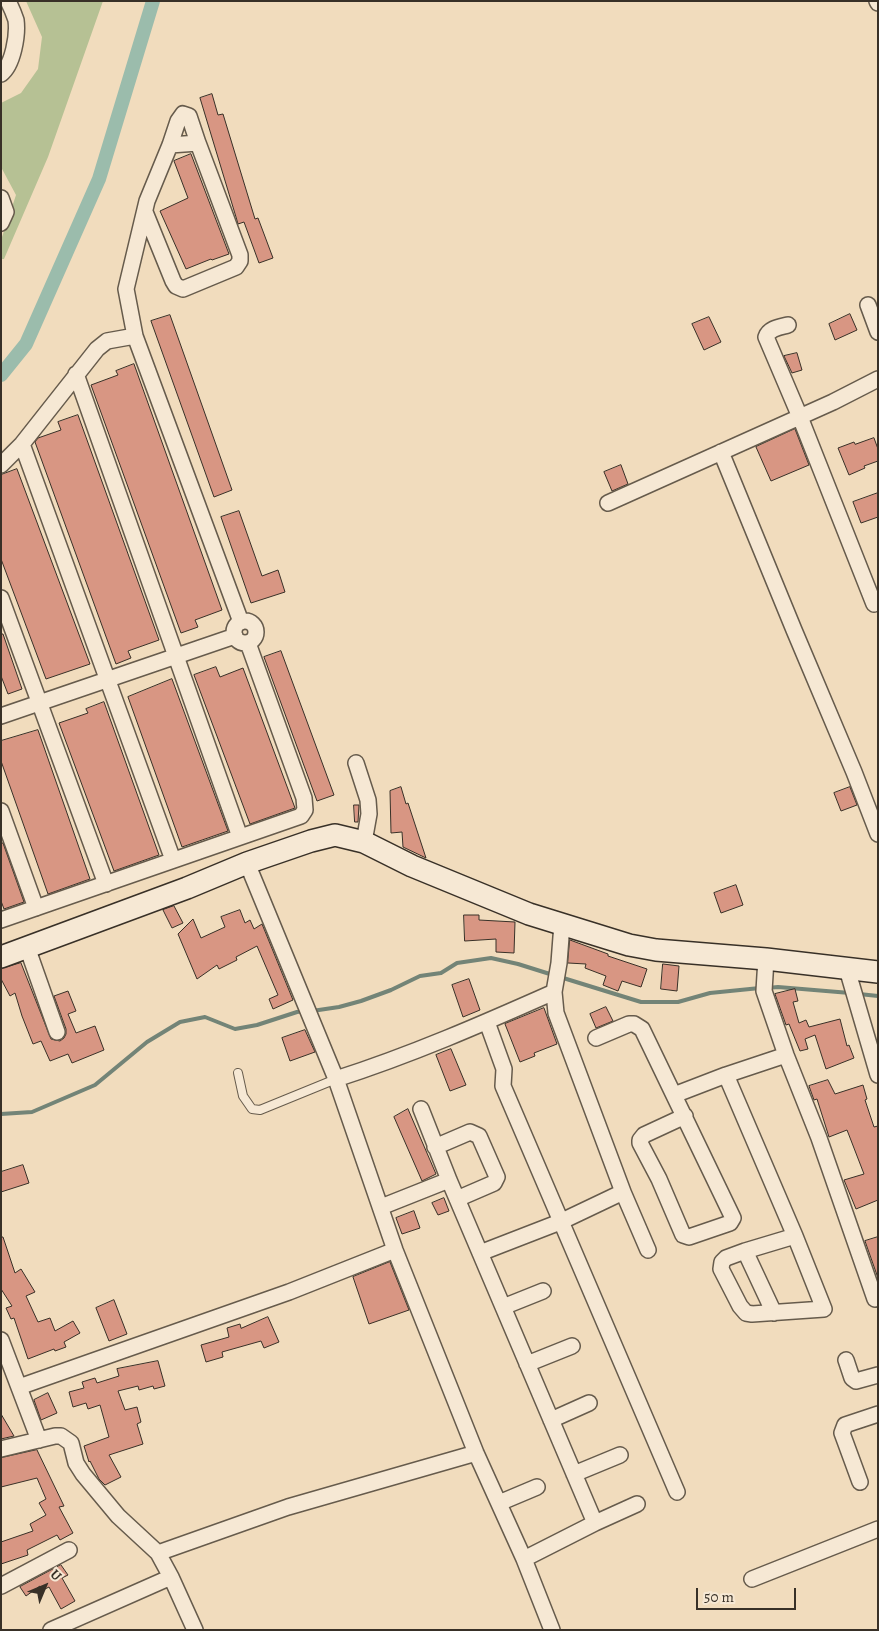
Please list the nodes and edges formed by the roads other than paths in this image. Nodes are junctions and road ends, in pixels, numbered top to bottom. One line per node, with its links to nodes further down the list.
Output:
1 (8, 1): 2 (street)
2 (1, 74)
3 (198, 143): 4 (street); 4 (street); 6 (street)
4 (170, 145): 6 (street)
5 (1, 198): 7 (street)
6 (145, 212): 11 (street)
7 (1, 223)
8 (868, 305): 10 (street)
9 (788, 325): 14 (street)
10 (878, 332)
11 (135, 336): 12 (street); 21 (street)
12 (76, 374): 15 (street); 22 (street)
13 (878, 379): 14 (street)
14 (800, 417): 16 (street); 20 (street)
15 (22, 444): 17 (street); 23 (street)
16 (721, 452): 18 (street); 28 (street)
17 (1, 465)
18 (608, 503)
19 (1, 598): 24 (street)
20 (874, 604)
21 (241, 634): 22 (street); 29 (street)
22 (176, 657): 23 (street); 29 (street)
23 (108, 679): 24 (street); 31 (street)
24 (39, 702): 25 (street); 33 (street)
25 (1, 716)
26 (356, 763): 30 (street)
27 (1, 811): 34 (street)
28 (878, 834)
29 (240, 837): 31 (street)
30 (364, 842): 32 (main road); 36 (main road)
31 (173, 860): 33 (street)
32 (248, 863): 37 (main road); 50 (street)
33 (106, 884): 34 (street)
34 (36, 908): 35 (street)
35 (1, 920)
36 (562, 924): 39 (main road); 42 (street)
37 (27, 946): 38 (main road); 44 (street)
38 (1, 956)
39 (765, 966): 41 (main road); 46 (street)
40 (878, 972): 41 (main road)
41 (849, 975): 49 (street)
42 (555, 986): 43 (street); 56 (street)
43 (488, 1022): 50 (street); 59 (street)
44 (57, 1032)
45 (596, 1038): 51 (street)
46 (786, 1055): 48 (street); 66 (street)
47 (238, 1073): 50 (lane)
48 (726, 1075): 51 (street); 60 (street)
49 (878, 1075)
50 (336, 1079): 58 (street)
51 (674, 1095): 53 (street)
52 (421, 1110): 54 (street)
53 (685, 1116): 53 (street)
54 (436, 1147): 55 (street); 57 (street)
55 (449, 1180): 57 (street); 58 (street)
56 (623, 1192): 59 (street); 62 (street)
57 (457, 1199): 64 (street)
58 (381, 1207): 61 (street)
59 (560, 1222): 64 (street); 85 (street)
60 (795, 1236): 63 (street); 68 (street)
61 (395, 1250): 74 (street); 80 (street)
62 (648, 1250)
63 (746, 1251): 68 (street); 68 (street)
64 (480, 1253): 67 (street)
65 (543, 1292): 67 (street)
66 (874, 1299)
67 (503, 1307): 72 (street)
68 (774, 1313)
69 (1, 1340): 74 (street)
70 (572, 1346): 72 (street)
71 (846, 1360): 73 (street)
72 (527, 1364): 77 (street)
73 (878, 1375)
74 (19, 1387): 78 (street)
75 (589, 1403): 77 (street)
76 (878, 1414): 83 (street)
77 (551, 1420): 82 (street)
78 (38, 1440): 79 (street); 91 (street)
79 (1, 1449)
80 (476, 1453): 86 (street); 91 (street)
81 (620, 1455): 82 (street)
82 (574, 1474): 88 (street)
83 (860, 1482)
84 (537, 1487): 86 (street)
85 (677, 1492)
86 (499, 1503): 92 (street)
87 (637, 1504): 88 (street)
88 (595, 1523): 92 (street)
89 (878, 1529): 94 (street)
90 (69, 1550): 95 (street)
91 (158, 1553): 93 (street)
92 (524, 1559): 98 (street)
93 (171, 1577): 96 (street); 97 (street)
94 (752, 1579)
95 (1, 1586)
96 (52, 1630)
97 (195, 1630)
98 (552, 1630)

